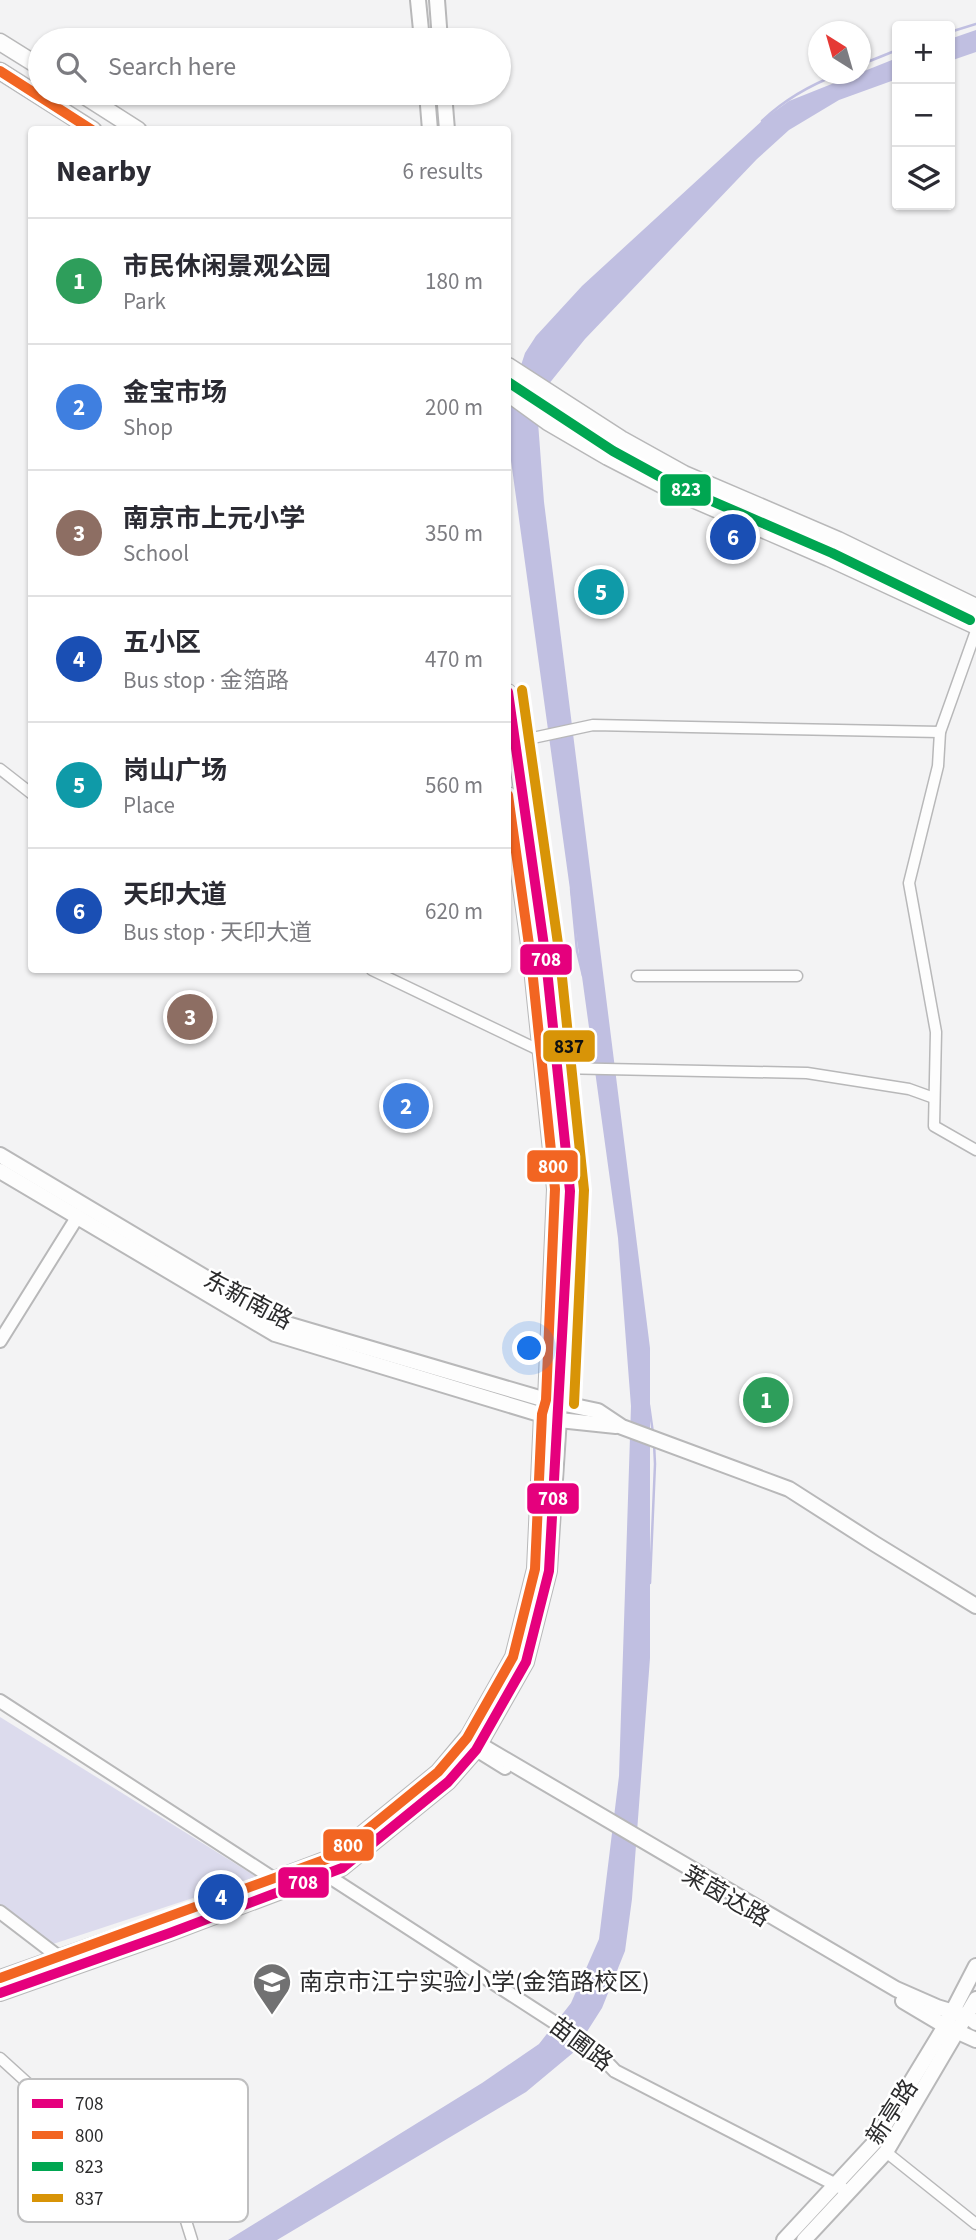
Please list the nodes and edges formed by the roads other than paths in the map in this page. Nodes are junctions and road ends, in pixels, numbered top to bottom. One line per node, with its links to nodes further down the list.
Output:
1 (418, 0): 3 (main road)
2 (437, 0): 4 (main road)
3 (421, 28)
4 (439, 28)
5 (0, 42): 6 (main road)
6 (28, 60)
7 (0, 71): 8 (main road)
8 (28, 89)
9 (54, 105): 13 (main road)
10 (99, 105): 14 (main road)
11 (428, 105): 15 (main road)
12 (445, 105): 16 (main road)
13 (87, 126)
14 (132, 126)
15 (430, 126)
16 (447, 126)
17 (511, 368): 19 (main road)
18 (511, 395): 20 (main road)
19 (976, 607)
20 (976, 629): 22 (street)
21 (511, 716): 23 (main road)
22 (940, 732): 23 (street); 32 (street)
23 (514, 741): 31 (main road)
24 (0, 769): 25 (street)
25 (28, 791)
26 (511, 816): 30 (main road)
27 (378, 973): 30 (street)
28 (637, 976): 29 (street)
29 (797, 976)
30 (541, 1051): 38 (main road)
31 (557, 1068): 32 (street); 38 (main road)
32 (934, 1098): 33 (street)
33 (976, 1150)
34 (0, 1155): 38 (main road, 东新南路)
35 (0, 1171): 36 (main road, 东新南路)
36 (78, 1216): 37 (street); 38 (main road, 东新南路)
37 (0, 1341)
38 (550, 1406): 39 (main road); 40 (main road); 43 (main road)
39 (559, 1420): 40 (main road); 43 (main road)
40 (622, 1427): 41 (main road)
41 (976, 1605)
42 (0, 1701): 46 (street)
43 (474, 1744): 44 (main road); 45 (main road); 46 (main road)
44 (663, 1854): 54 (main road); 55 (main road, 莱茵达路)
45 (325, 1874): 49 (main road); 60 (street, 苗圃路)
46 (274, 1879): 49 (main road)
47 (0, 1912): 49 (street)
48 (0, 1921): 49 (street)
49 (62, 1964): 51 (main road); 52 (main road)
50 (976, 1966): 54 (main road, 新亭路)
51 (0, 1978)
52 (0, 1993)
53 (976, 1999): 54 (main road, 新亭路)
54 (965, 2017): 55 (main road, 新亭路)
55 (951, 2028): 56 (main road, 莱茵达路); 59 (main road, 新亭路); 60 (main road, 新亭路)
56 (976, 2040)
57 (0, 2058): 58 (street)
58 (23, 2079)
59 (886, 2152): 60 (main road, 新亭路); 62 (street)
60 (842, 2188): 64 (main road, 新亭路); 65 (main road, 新亭路)
61 (186, 2222): 63 (street)
62 (976, 2224)
63 (192, 2240)
64 (784, 2240)
65 (804, 2240)

